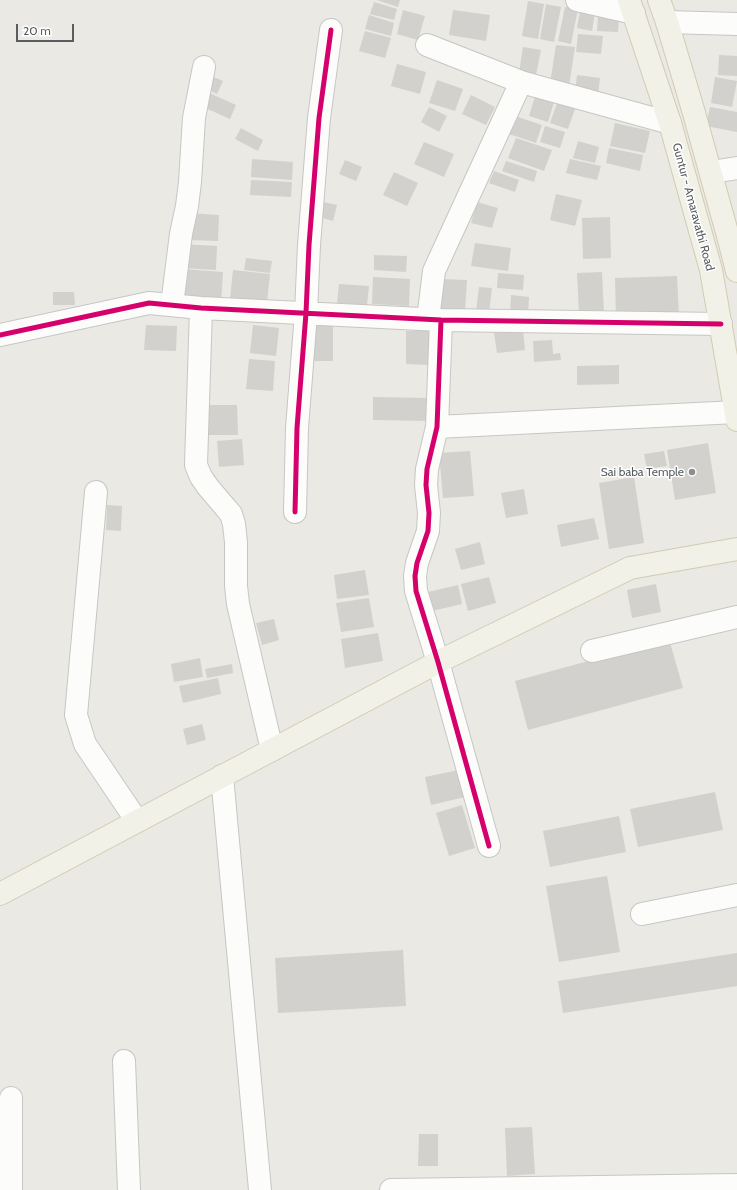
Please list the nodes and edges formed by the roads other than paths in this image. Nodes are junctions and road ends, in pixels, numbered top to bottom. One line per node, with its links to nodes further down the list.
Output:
1 (577, 0): 3 (street)
2 (659, 0): 4 (main road)
3 (632, 6): 10 (main road, Guntur - Amaravathi Road)
4 (667, 22): 5 (street); 12 (main road)
5 (737, 24)
6 (331, 30): 16 (street)
7 (427, 45): 9 (street)
8 (204, 67): 14 (street)
9 (521, 82): 10 (street); 17 (street)
10 (670, 123): 18 (main road, Guntur - Amaravathi Road)
11 (737, 168): 12 (street)
12 (711, 172): 13 (main road)
13 (737, 271)
14 (172, 305): 15 (street); 19 (street)
15 (201, 308): 16 (street); 28 (street)
16 (306, 313): 17 (street); 23 (street)
17 (434, 320): 18 (street); 21 (street)
18 (721, 324): 20 (main road, Guntur - Amaravathi Road)
19 (0, 335)
20 (736, 416): 21 (street)
21 (437, 427): 27 (street)
22 (96, 492): 30 (street)
23 (295, 512)
24 (737, 549): 27 (main road)
25 (737, 617): 26 (street)
26 (592, 651)
27 (438, 662): 28 (main road); 31 (street)
28 (272, 750): 29 (main road)
29 (222, 776): 30 (main road); 41 (street)
30 (137, 821): 32 (main road)
31 (489, 846)
32 (0, 894)
33 (737, 895): 34 (street)
34 (642, 914)
35 (124, 1061): 40 (street)
36 (11, 1098): 39 (street)
37 (737, 1185): 38 (street)
38 (510, 1189): 42 (street)
39 (11, 1190)
40 (129, 1190)
41 (260, 1190)
42 (391, 1190)

